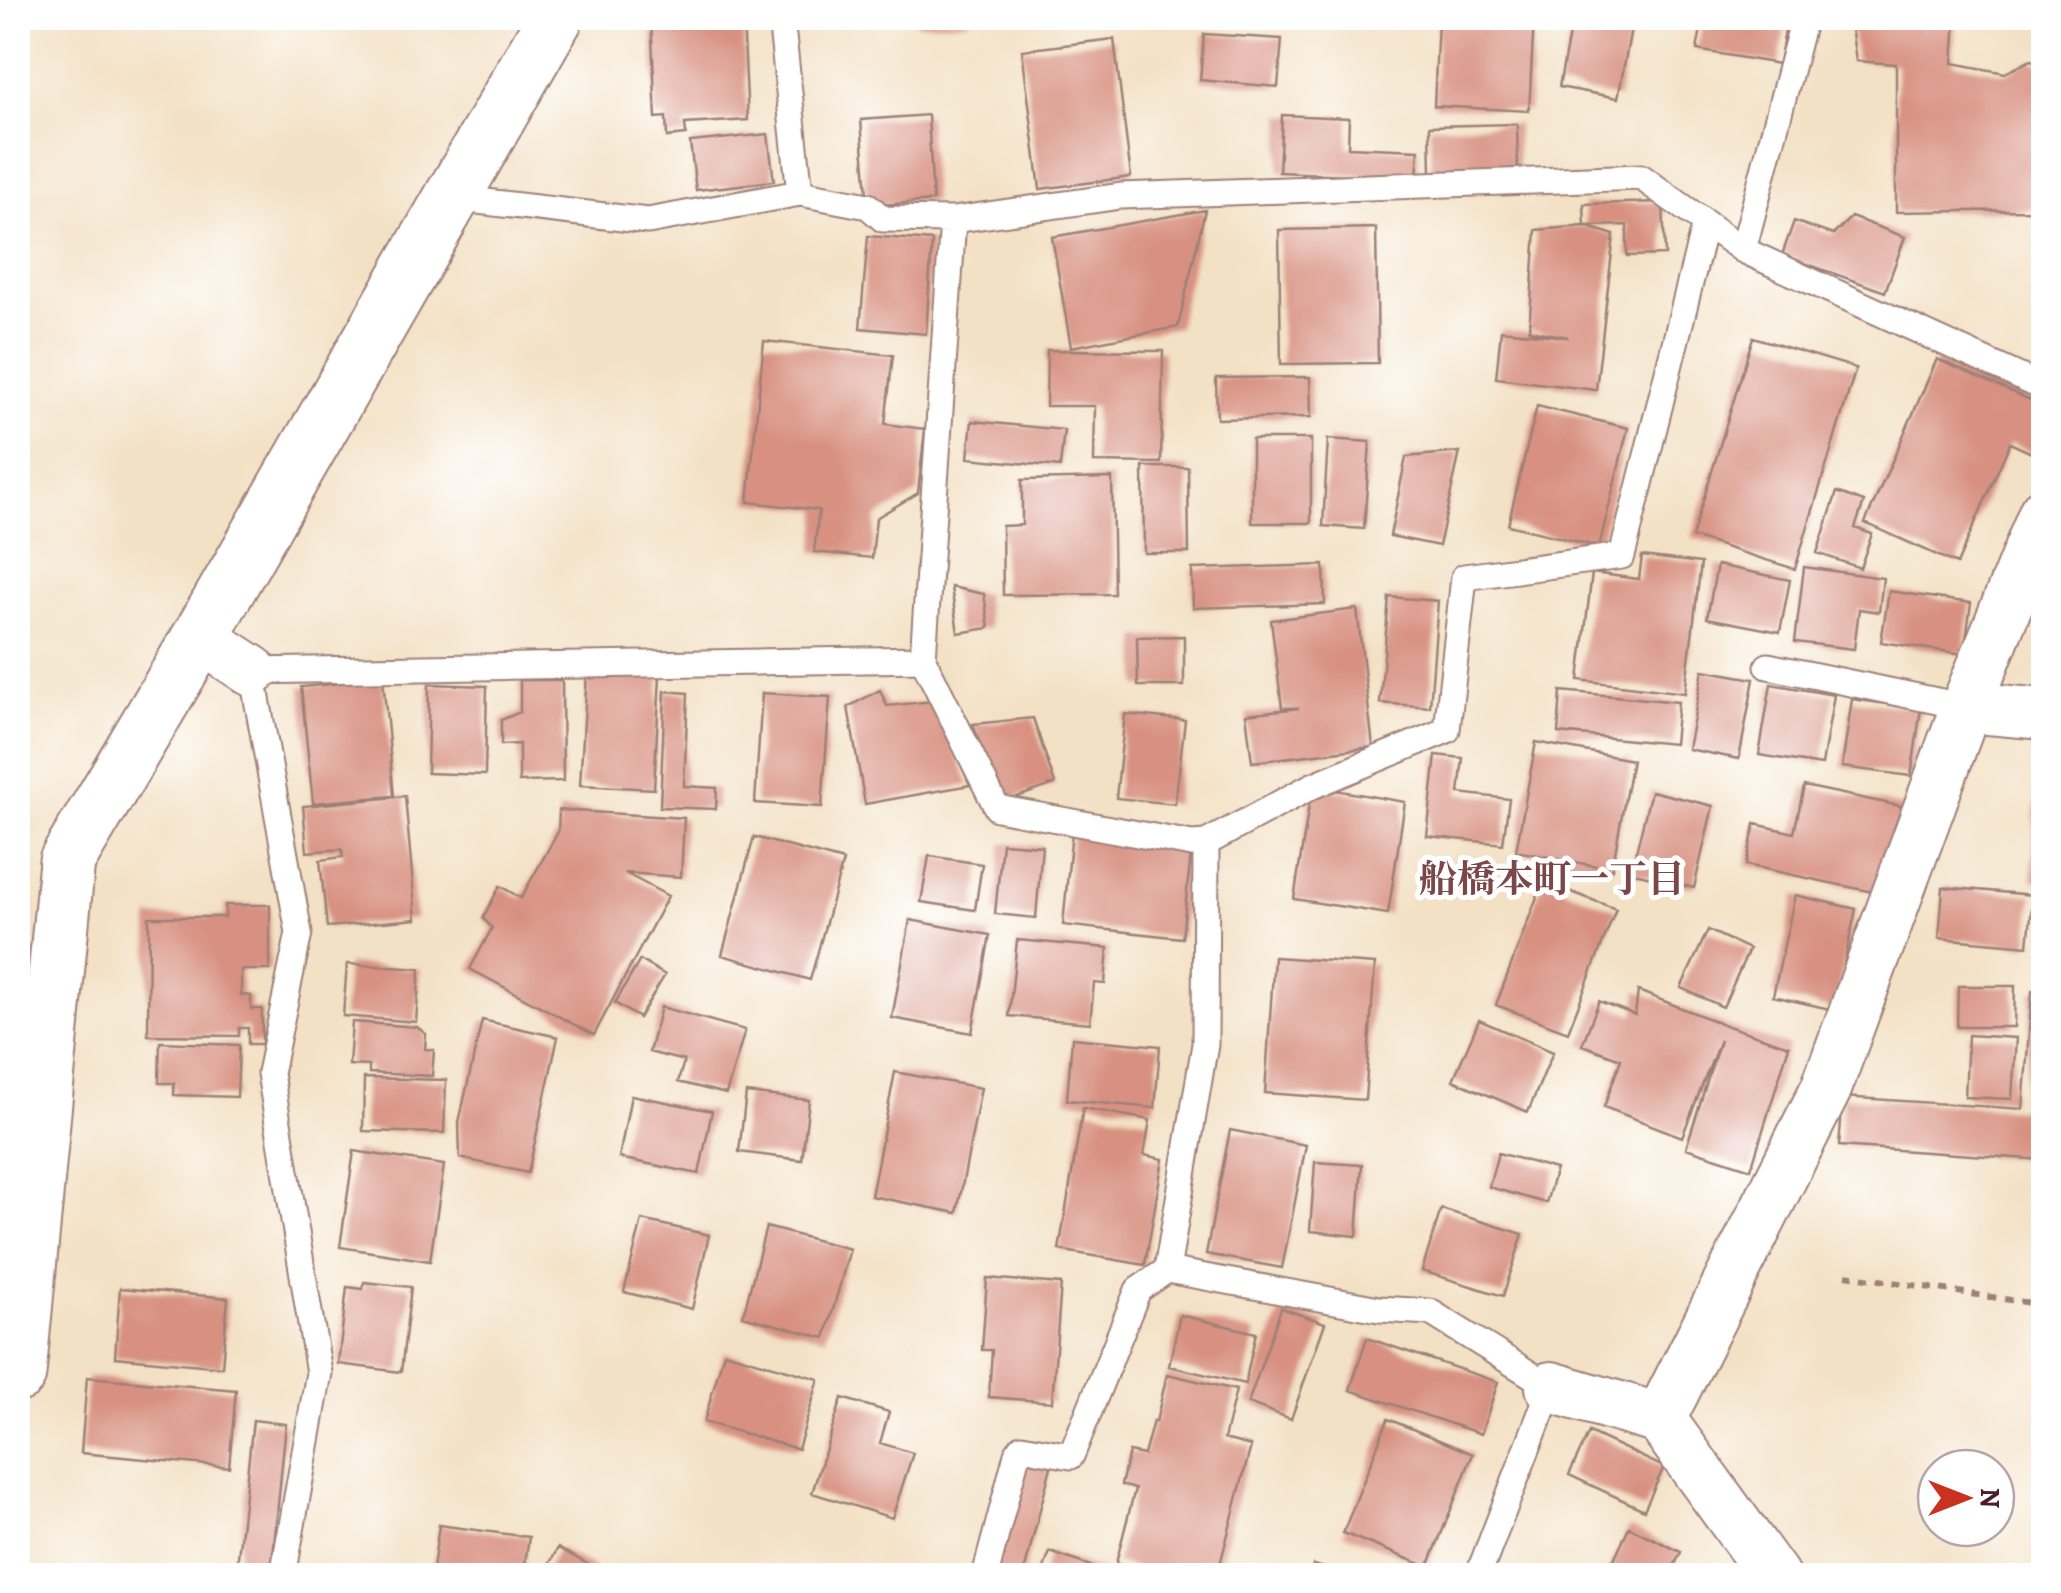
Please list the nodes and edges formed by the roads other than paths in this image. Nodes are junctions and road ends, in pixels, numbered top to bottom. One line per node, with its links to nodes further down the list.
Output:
1 (555, 18): 5 (street)
2 (781, 18): 4 (lane)
3 (1804, 18): 8 (lane)
4 (800, 194): 5 (lane); 6 (lane)
5 (452, 198): 11 (street)
6 (953, 220): 7 (lane); 12 (lane)
7 (1705, 223): 8 (lane); 17 (lane)
8 (1742, 250): 9 (lane)
9 (2044, 388)
10 (2044, 513): 15 (street)
11 (200, 637): 14 (street); 19 (street)
12 (923, 658): 14 (lane); 17 (lane)
13 (1768, 666): 15 (lane)
14 (252, 671): 22 (lane)
15 (1966, 706): 16 (street); 21 (street)
16 (2044, 714)
17 (1206, 843): 18 (lane)
18 (1167, 1270): 20 (lane); 23 (lane)
19 (18, 1374)
20 (1551, 1387): 21 (street); 24 (lane)
21 (1660, 1419): 25 (street)
22 (283, 1576)
23 (985, 1576)
24 (1478, 1576)
25 (1774, 1576)

